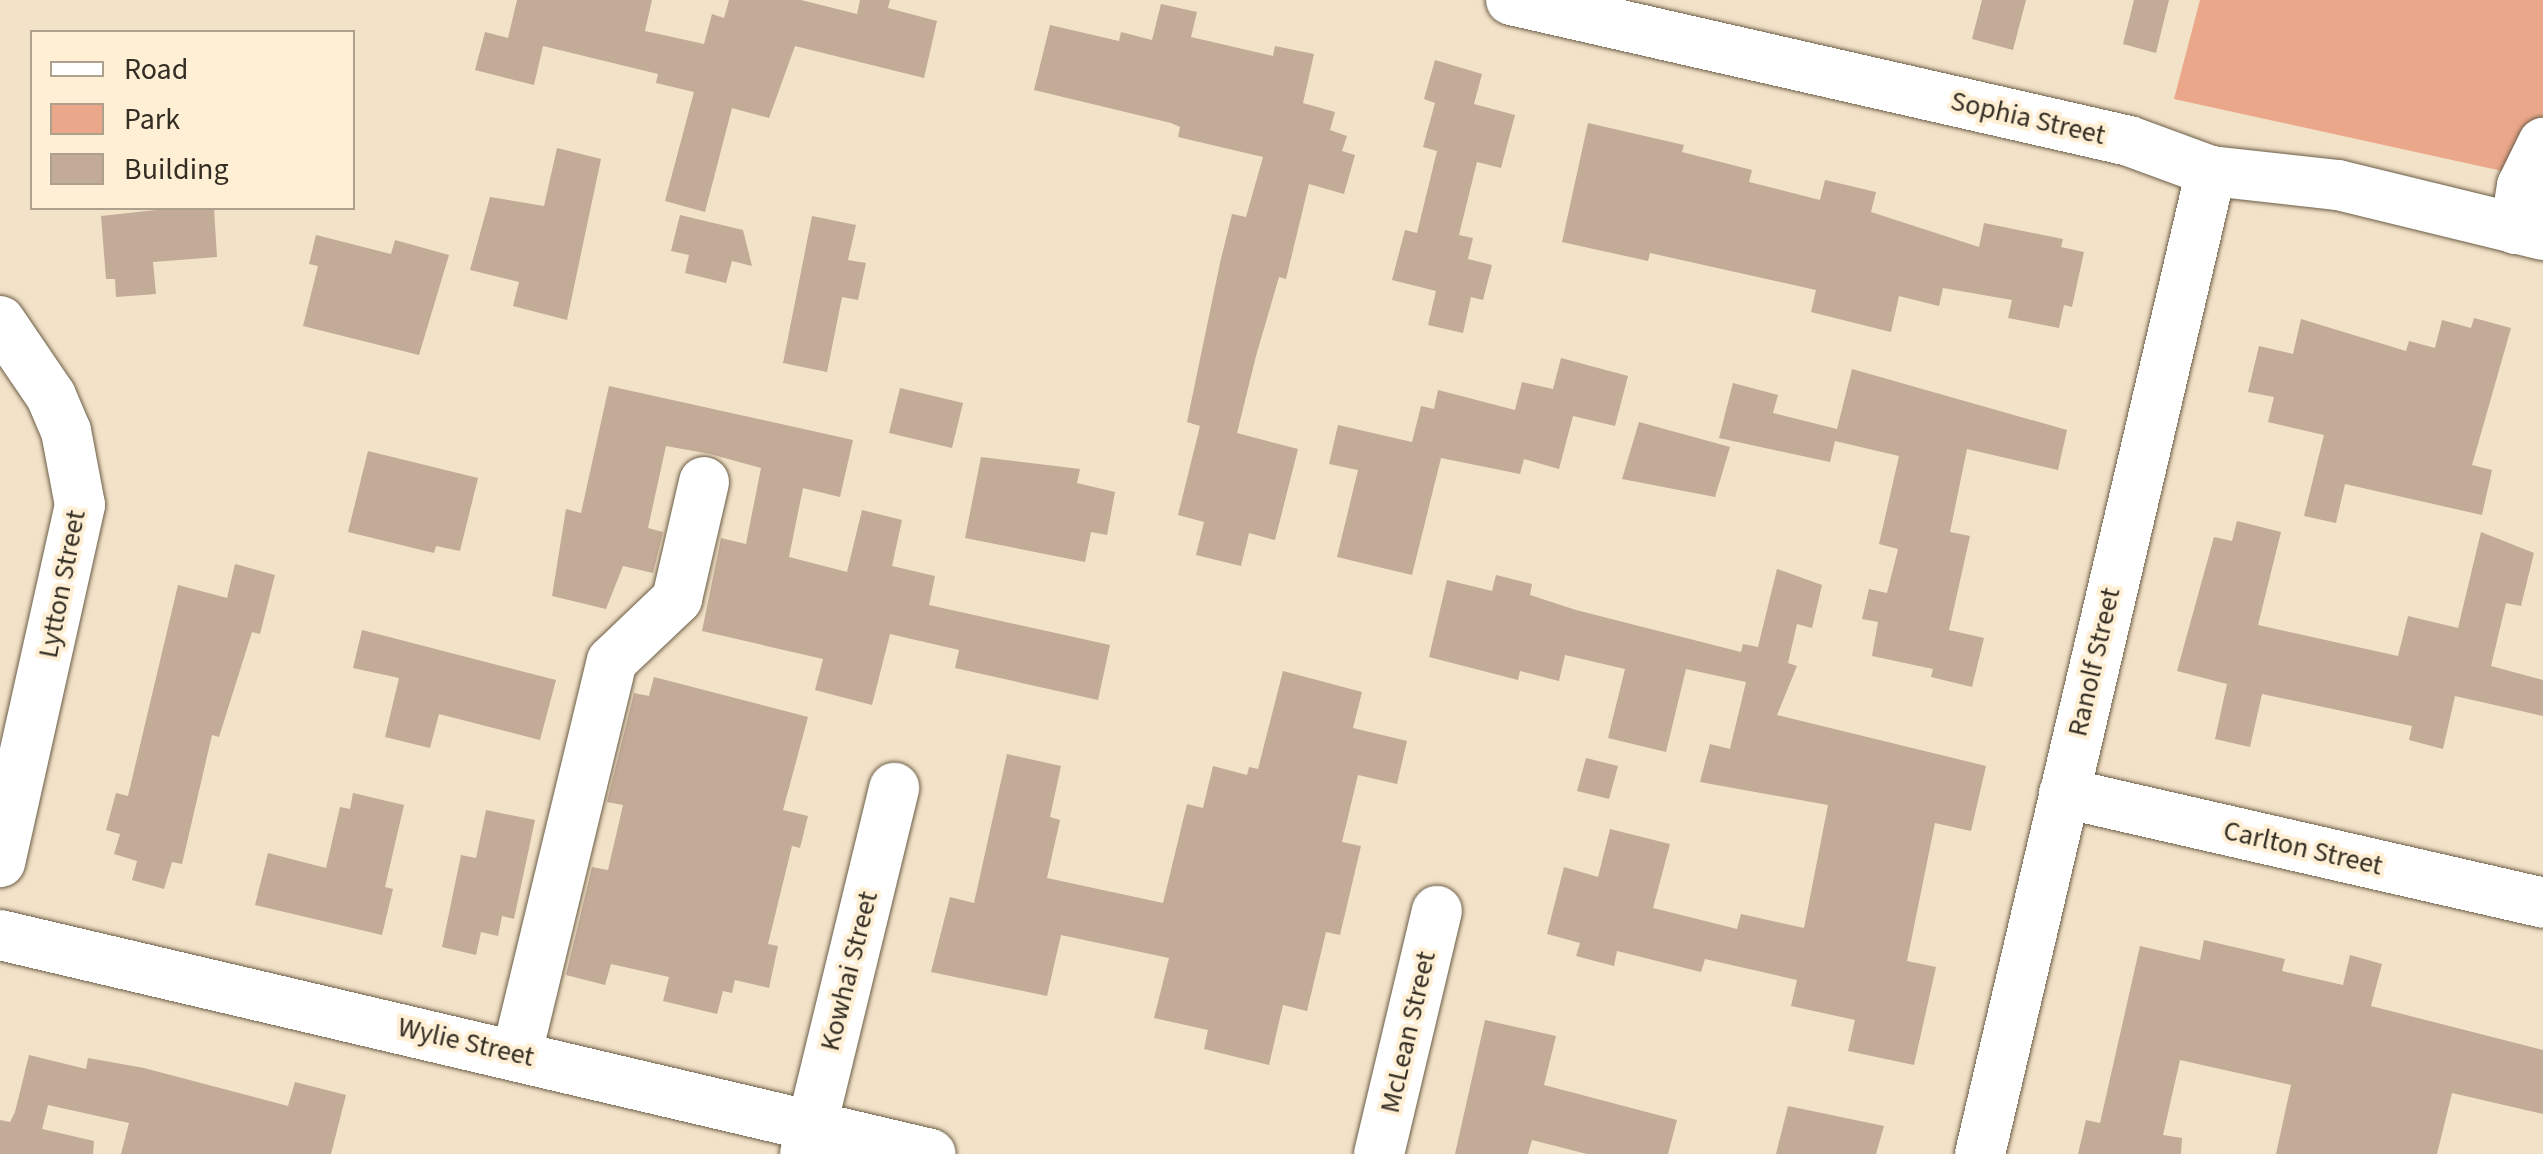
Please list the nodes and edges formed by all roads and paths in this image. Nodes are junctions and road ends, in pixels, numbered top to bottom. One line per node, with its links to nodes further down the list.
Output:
1 (1511, 0): 3 (street, Sophia Street)
2 (2543, 143): 4 (street)
3 (2211, 171): 4 (street, Sophia Street); 8 (street, Ranolf Street)
4 (2529, 232)
5 (0, 320): 9 (street, Lytton Street)
6 (704, 482): 13 (street)
7 (894, 788): 14 (street, Kowhai Street)
8 (2064, 793): 10 (street, Carlton Street); 17 (street, Ranolf Street)
9 (0, 862)
10 (2543, 903)
11 (1438, 911): 16 (street, McLean Street)
12 (0, 935): 13 (street, Wylie Street)
13 (517, 1053): 14 (street, Wylie Street)
14 (808, 1140): 15 (street, Wylie Street)
15 (931, 1154)
16 (1379, 1154)
17 (1980, 1154)

